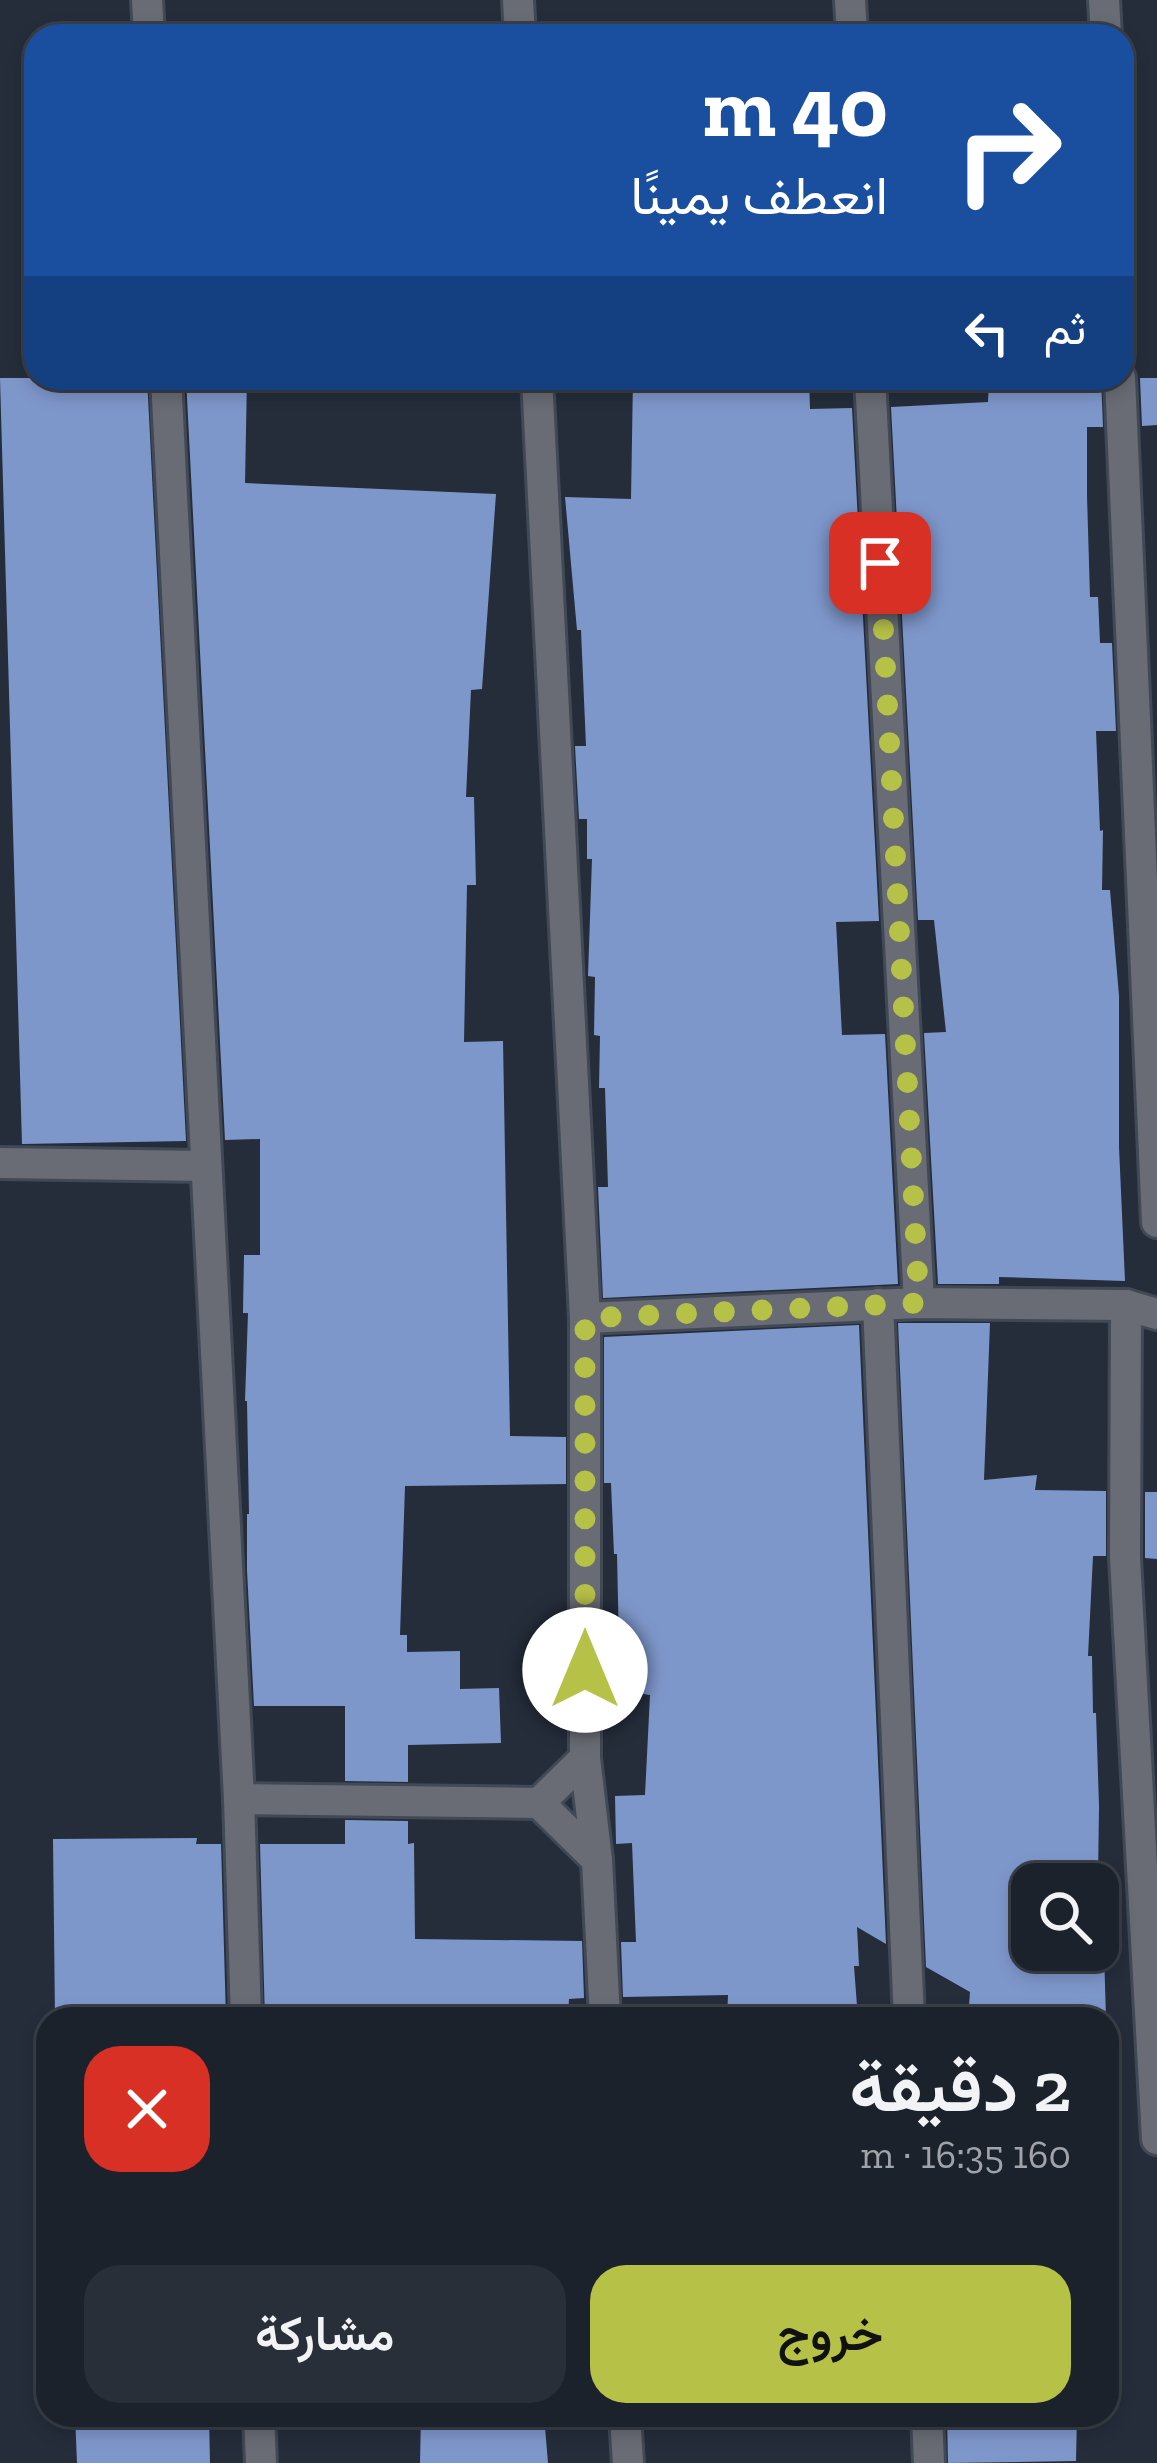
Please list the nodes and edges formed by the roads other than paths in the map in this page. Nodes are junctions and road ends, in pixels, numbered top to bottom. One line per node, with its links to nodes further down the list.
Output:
1 (167, 390): 6 (street)
2 (538, 390): 12 (street)
3 (871, 390): 8 (street)
4 (1121, 390): 7 (street)
5 (0, 1163): 6 (street)
6 (204, 1166): 14 (street)
7 (1157, 1222)
8 (919, 1303): 9 (street); 10 (street)
9 (878, 1304): 12 (street); 19 (street)
10 (1126, 1305): 11 (street); 20 (street)
11 (1157, 1314)
12 (585, 1318): 13 (street)
13 (585, 1758): 15 (street); 16 (street)
14 (238, 1799): 15 (street); 17 (street)
15 (539, 1803): 16 (street)
16 (598, 1860): 18 (street)
17 (246, 2007)
18 (604, 2007)
19 (908, 2007)
20 (1157, 2140)
21 (260, 2427): 24 (street)
22 (626, 2427): 25 (street)
23 (928, 2427): 26 (street)
24 (261, 2463)
25 (628, 2463)
26 (929, 2463)

